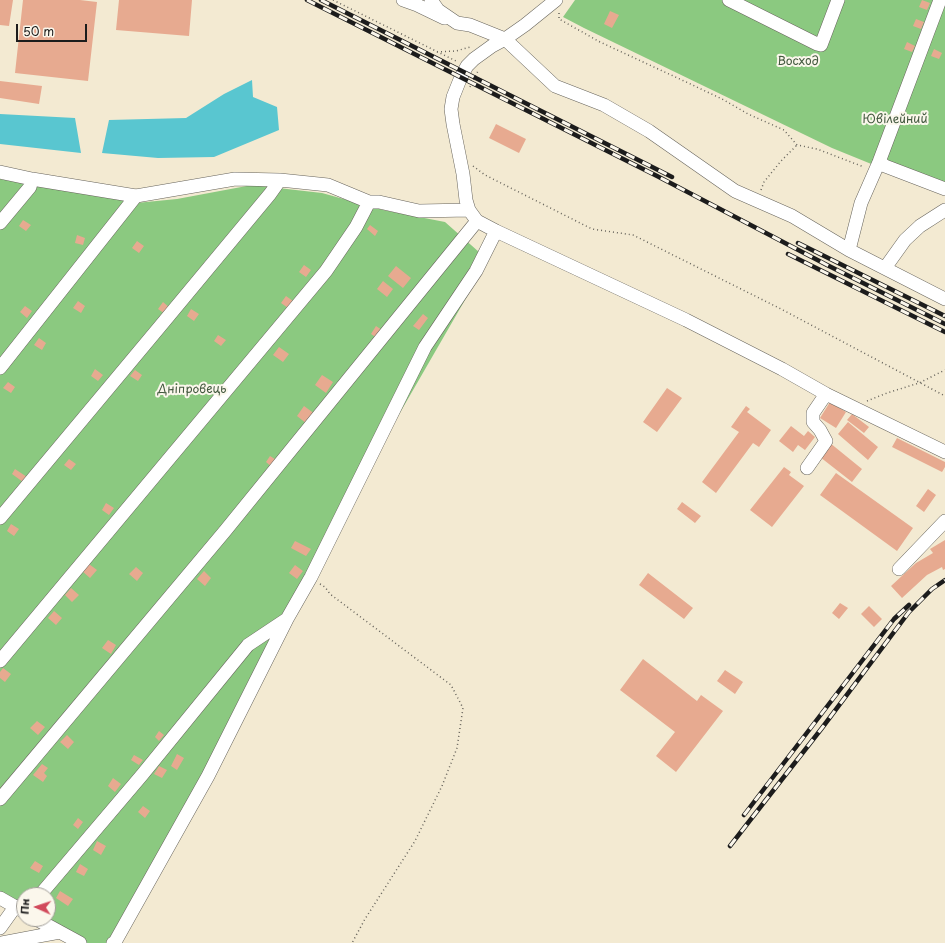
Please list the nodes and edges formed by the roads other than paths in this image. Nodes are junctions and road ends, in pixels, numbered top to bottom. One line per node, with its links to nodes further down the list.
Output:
1 (403, 0): 7 (street)
2 (431, 0): 7 (street)
3 (838, 0): 5 (street)
4 (940, 0): 9 (street)
5 (734, 1)
6 (556, 3): 8 (street)
7 (457, 23): 8 (street)
8 (505, 39): 16 (street); 21 (street)
9 (877, 167): 13 (street); 21 (street)
10 (0, 172): 11 (street)
11 (32, 179): 14 (street); 19 (street)
12 (280, 180): 14 (street); 15 (street); 28 (street)
13 (945, 189)
14 (136, 196): 24 (street)
15 (369, 202): 16 (street); 32 (street)
16 (469, 210): 18 (street)
17 (945, 210): 22 (street)
18 (477, 221): 20 (street); 33 (street)
19 (0, 223)
20 (496, 230): 25 (street); 31 (street)
21 (849, 250): 22 (street)
22 (885, 268): 23 (street)
23 (945, 299)
24 (0, 368)
25 (826, 394): 26 (street); 27 (street)
26 (945, 452)
27 (806, 468)
28 (0, 518)
29 (945, 521): 30 (street)
30 (899, 569)
31 (287, 619): 34 (street); 43 (street)
32 (0, 661)
33 (0, 799)
34 (47, 887)
35 (0, 898): 36 (street)
36 (16, 906)
37 (16, 913): 39 (street)
38 (51, 927): 40 (street)
39 (0, 928)
40 (60, 932): 41 (street); 42 (street)
41 (2, 943)
42 (80, 943)
43 (113, 943)

